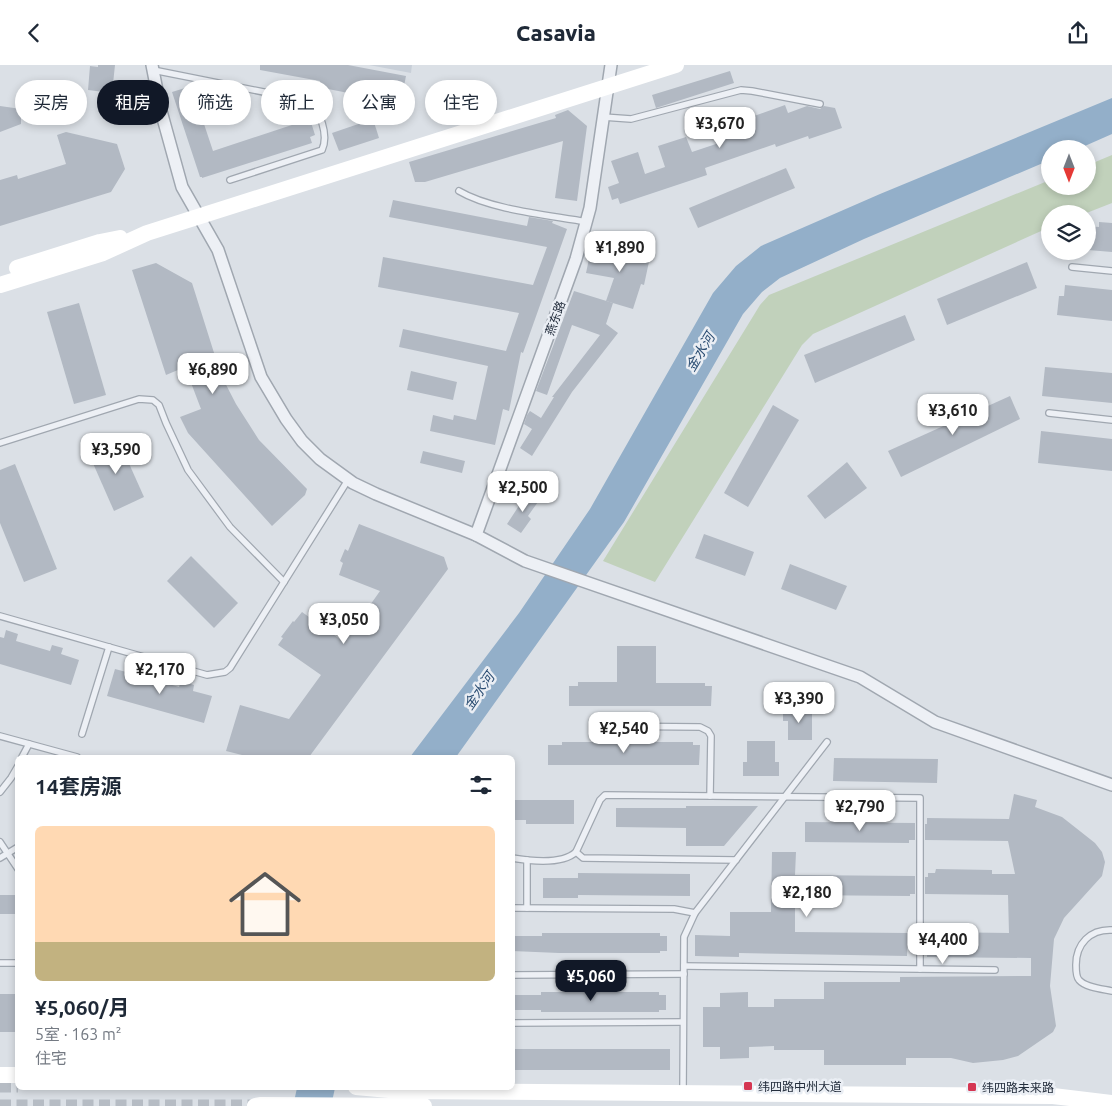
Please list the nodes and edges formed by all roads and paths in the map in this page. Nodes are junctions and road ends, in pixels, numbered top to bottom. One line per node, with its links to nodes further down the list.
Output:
1 (610, 65): 4 (street, 燕东路)
2 (676, 65): 4 (street)
3 (152, 67): 7 (lane); 9 (street)
4 (608, 87): 6 (street, 燕东路); 9 (street)
5 (820, 104): 6 (lane)
6 (603, 117): 10 (street, 燕东路)
7 (230, 180)
8 (459, 191): 10 (lane)
9 (200, 216): 11 (street); 19 (street)
10 (586, 222): 20 (street, 燕东路)
11 (147, 233): 14 (street); 15 (street)
12 (1072, 267): 13 (lane)
13 (1112, 271)
14 (0, 273)
15 (0, 285)
16 (1049, 413): 17 (lane)
17 (1112, 420)
18 (0, 443): 21 (lane)
19 (348, 480): 20 (street); 21 (lane)
20 (476, 535): 32 (street)
21 (284, 581): 23 (lane)
22 (0, 616): 23 (lane)
23 (109, 647): 25 (lane)
24 (594, 726): 34 (lane)
25 (82, 734)
26 (0, 737): 28 (lane)
27 (827, 742): 35 (lane)
28 (29, 744): 29 (lane); 30 (lane)
29 (23, 755)
30 (70, 755)
31 (15, 772): 33 (lane)
32 (1112, 785)
33 (0, 791)
34 (710, 796): 35 (lane); 38 (lane)
35 (784, 797): 43 (lane); 52 (lane)
36 (0, 842): 39 (lane)
37 (15, 849): 39 (lane)
38 (576, 852): 42 (lane); 43 (lane)
39 (7, 853): 40 (lane); 44 (lane)
40 (0, 858)
41 (515, 858): 42 (lane)
42 (527, 860): 46 (lane)
43 (736, 860): 47 (lane)
44 (15, 865)
45 (515, 908): 46 (lane)
46 (527, 908): 47 (lane)
47 (694, 913): 51 (lane)
48 (1112, 930): 56 (lane)
49 (0, 963): 50 (lane)
50 (15, 963)
51 (684, 966): 52 (lane); 54 (lane)
52 (920, 969): 53 (lane)
53 (995, 970)
54 (684, 974): 55 (lane); 57 (lane)
55 (515, 975)
56 (1112, 991)
57 (683, 1022): 58 (lane); 62 (lane)
58 (515, 1023)
59 (0, 1075): 60 (street)
60 (15, 1075)
61 (389, 1090): 62 (street)
62 (683, 1093): 63 (street)
63 (1112, 1103): 67 (street)
64 (348, 1105): 65 (street); 66 (street)
65 (255, 1106)
66 (424, 1106)
67 (1090, 1106)

